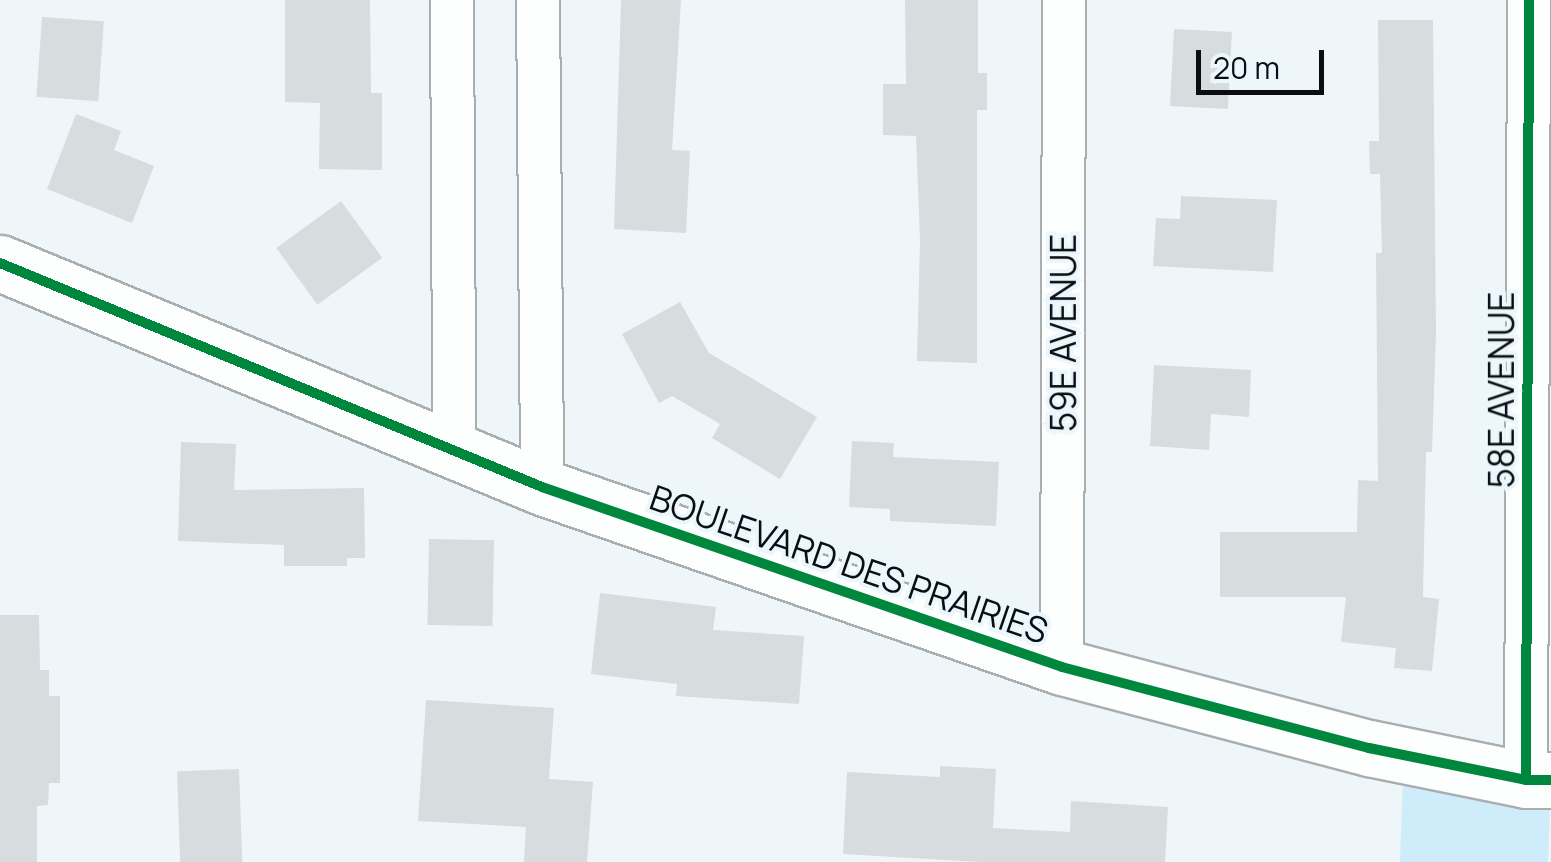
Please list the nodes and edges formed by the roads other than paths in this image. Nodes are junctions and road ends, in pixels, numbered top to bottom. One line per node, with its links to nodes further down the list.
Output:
1 (452, 0): 6 (street)
2 (538, 0): 7 (street)
3 (1064, 0): 8 (street, 59E AVENUE)
4 (1529, 0): 9 (street, 58E AVENUE)
5 (0, 263): 6 (street, BOULEVARD DES PRAIRIES)
6 (454, 452): 7 (street, BOULEVARD DES PRAIRIES)
7 (542, 486): 8 (street, BOULEVARD DES PRAIRIES)
8 (1062, 667): 9 (street, BOULEVARD DES PRAIRIES)
9 (1539, 780)

